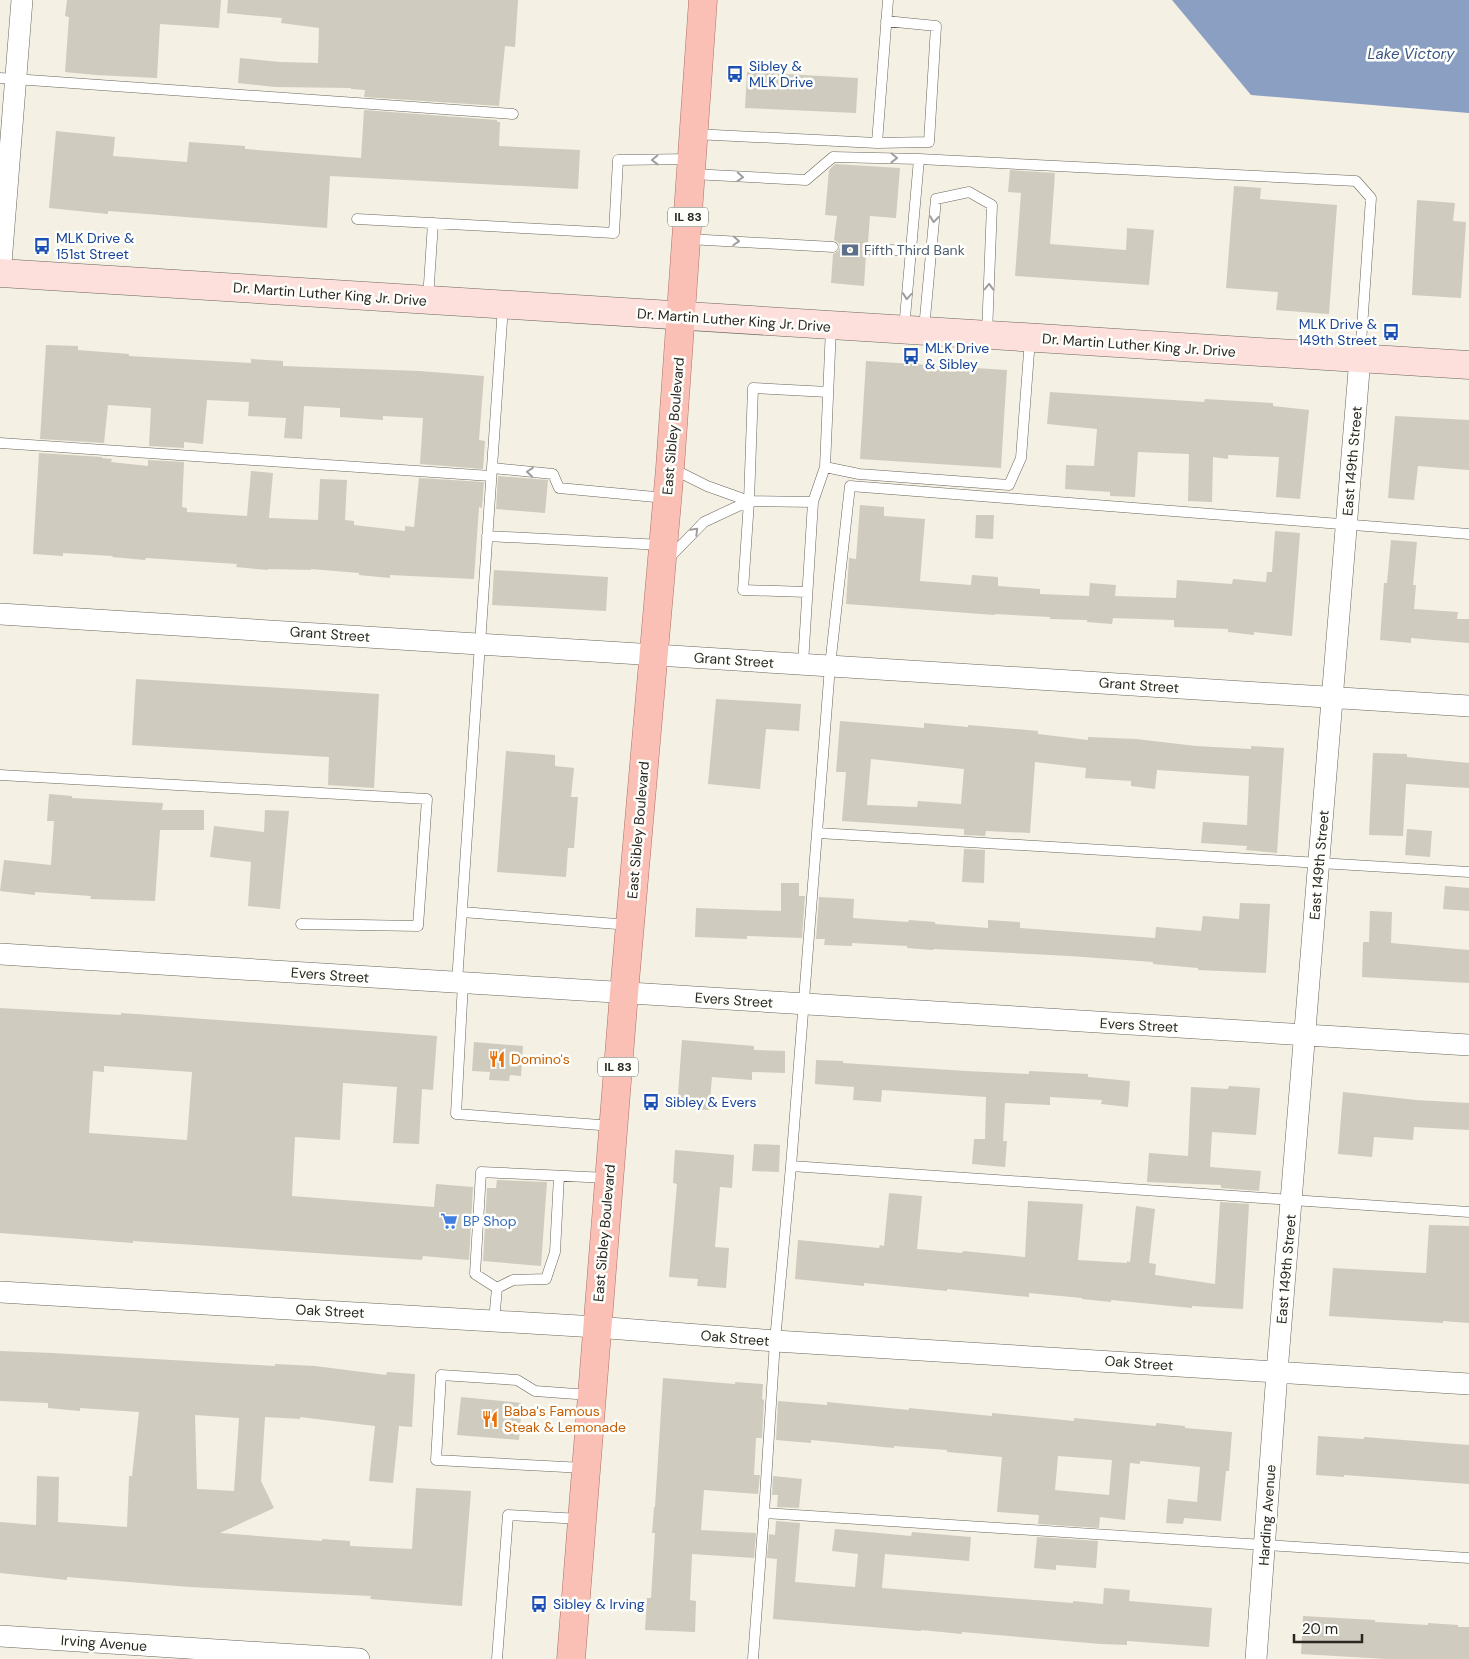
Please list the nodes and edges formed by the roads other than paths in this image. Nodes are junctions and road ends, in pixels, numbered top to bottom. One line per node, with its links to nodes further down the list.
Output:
1 (22, 0): 5 (street)
2 (702, 0): 9 (main road, East Sibley Boulevard / IL 83)
3 (888, 0): 4 (lane)
4 (886, 20): 7 (lane); 8 (lane)
5 (8, 79): 6 (lane); 17 (street)
6 (513, 114)
7 (929, 142): 8 (lane); 10 (lane)
8 (877, 143): 9 (lane)
9 (692, 156): 10 (lane, one-way to 10); 12 (lane, one-way to 12); 13 (main road, East Sibley Boulevard / IL 83)
10 (924, 159): 16 (lane); 25 (lane)
11 (357, 219): 12 (lane)
12 (433, 223): 18 (lane)
13 (687, 239): 14 (lane, one-way to 14); 20 (main road, East Sibley Boulevard / IL 83)
14 (833, 247)
15 (868, 249): 16 (lane)
16 (910, 251): 22 (lane, one-way to 22)
17 (0, 274): 18 (street, Dr. Martin Luther King Jr. Drive)
18 (428, 300): 19 (street, Dr. Martin Luther King Jr. Drive)
19 (503, 305): 20 (street, Dr. Martin Luther King Jr. Drive); 31 (lane)
20 (682, 316): 21 (street, Dr. Martin Luther King Jr. Drive); 30 (main road, East Sibley Boulevard / IL 83)
21 (831, 326): 22 (street, Dr. Martin Luther King Jr. Drive); 27 (lane)
22 (913, 331): 23 (street, Dr. Martin Luther King Jr. Drive); 23 (lane, one-way to 22)
23 (987, 335): 24 (street, Dr. Martin Luther King Jr. Drive)
24 (1030, 338): 25 (street, Dr. Martin Luther King Jr. Drive); 29 (lane)
25 (1360, 358): 26 (street, Dr. Martin Luther King Jr. Drive); 35 (street, East 149th Street)
26 (1469, 365)
27 (828, 392): 29 (lane); 33 (lane)
28 (0, 443): 31 (lane)
29 (825, 467): 34 (lane)
30 (670, 468): 32 (main road, East Sibley Boulevard / IL 83); 33 (lane)
31 (492, 472): 32 (lane, one-way to 31); 37 (lane)
32 (668, 498): 38 (main road, East Sibley Boulevard / IL 83)
33 (749, 500): 34 (lane); 38 (lane, one-way to 33); 39 (lane)
34 (813, 502): 39 (lane)
35 (1346, 526): 36 (lane); 44 (lane); 45 (street, East 149th Street)
36 (1469, 534)
37 (487, 536): 38 (lane); 41 (lane)
38 (662, 555): 42 (main road, East Sibley Boulevard / IL 83)
39 (807, 592): 43 (lane)
40 (0, 614): 41 (street, Grant Street)
41 (480, 644): 42 (street, Grant Street); 51 (lane)
42 (653, 655): 43 (street, Grant Street); 53 (main road, East Sibley Boulevard / IL 83)
43 (803, 664): 44 (street, Grant Street)
44 (830, 666): 45 (street, Grant Street); 48 (lane)
45 (1332, 697): 46 (street, Grant Street); 49 (street, East 149th Street)
46 (1469, 706)
47 (0, 775): 52 (lane)
48 (818, 833): 49 (lane); 57 (lane)
49 (1319, 862): 50 (lane); 58 (street, East 149th Street)
50 (1469, 872)
51 (462, 912): 53 (lane); 55 (lane)
52 (301, 924)
53 (630, 925): 56 (main road, East Sibley Boulevard / IL 83)
54 (0, 954): 55 (street, Evers Street)
55 (460, 983): 56 (street, Evers Street); 60 (lane)
56 (624, 993): 57 (street, Evers Street); 60 (main road, East Sibley Boulevard / IL 83)
57 (804, 1005): 58 (street, Evers Street); 61 (lane)
58 (1305, 1035): 59 (street, Evers Street); 64 (street, East 149th Street)
59 (1469, 1045)
60 (613, 1126): 63 (main road, East Sibley Boulevard / IL 83)
61 (791, 1166): 64 (lane); 70 (lane)
62 (560, 1176): 63 (lane); 66 (lane); 66 (lane)
63 (609, 1178): 69 (main road, East Sibley Boulevard / IL 83)
64 (1291, 1201): 65 (lane); 71 (street, East 149th Street)
65 (1469, 1212)
66 (497, 1288): 68 (lane)
67 (0, 1292): 68 (street, Oak Street)
68 (494, 1321): 69 (street, Oak Street)
69 (596, 1327): 70 (street, Oak Street); 73 (main road, East Sibley Boulevard / IL 83)
70 (775, 1341): 71 (street, Oak Street); 75 (lane)
71 (1277, 1372): 72 (street, Oak Street); 77 (street, Harding Avenue)
72 (1469, 1384)
73 (591, 1395): 74 (main road, East Sibley Boulevard / IL 83); 74 (lane)
74 (586, 1468): 76 (main road, East Sibley Boulevard / IL 83)
75 (764, 1513): 77 (lane); 83 (lane)
76 (582, 1519): 81 (lane); 82 (main road, East Sibley Boulevard / IL 83)
77 (1264, 1544): 78 (lane); 84 (street, Harding Avenue)
78 (1469, 1558)
79 (0, 1636): 80 (street, Irving Avenue)
80 (359, 1659)
81 (497, 1659)
82 (571, 1659)
83 (753, 1659)
84 (1256, 1659)

